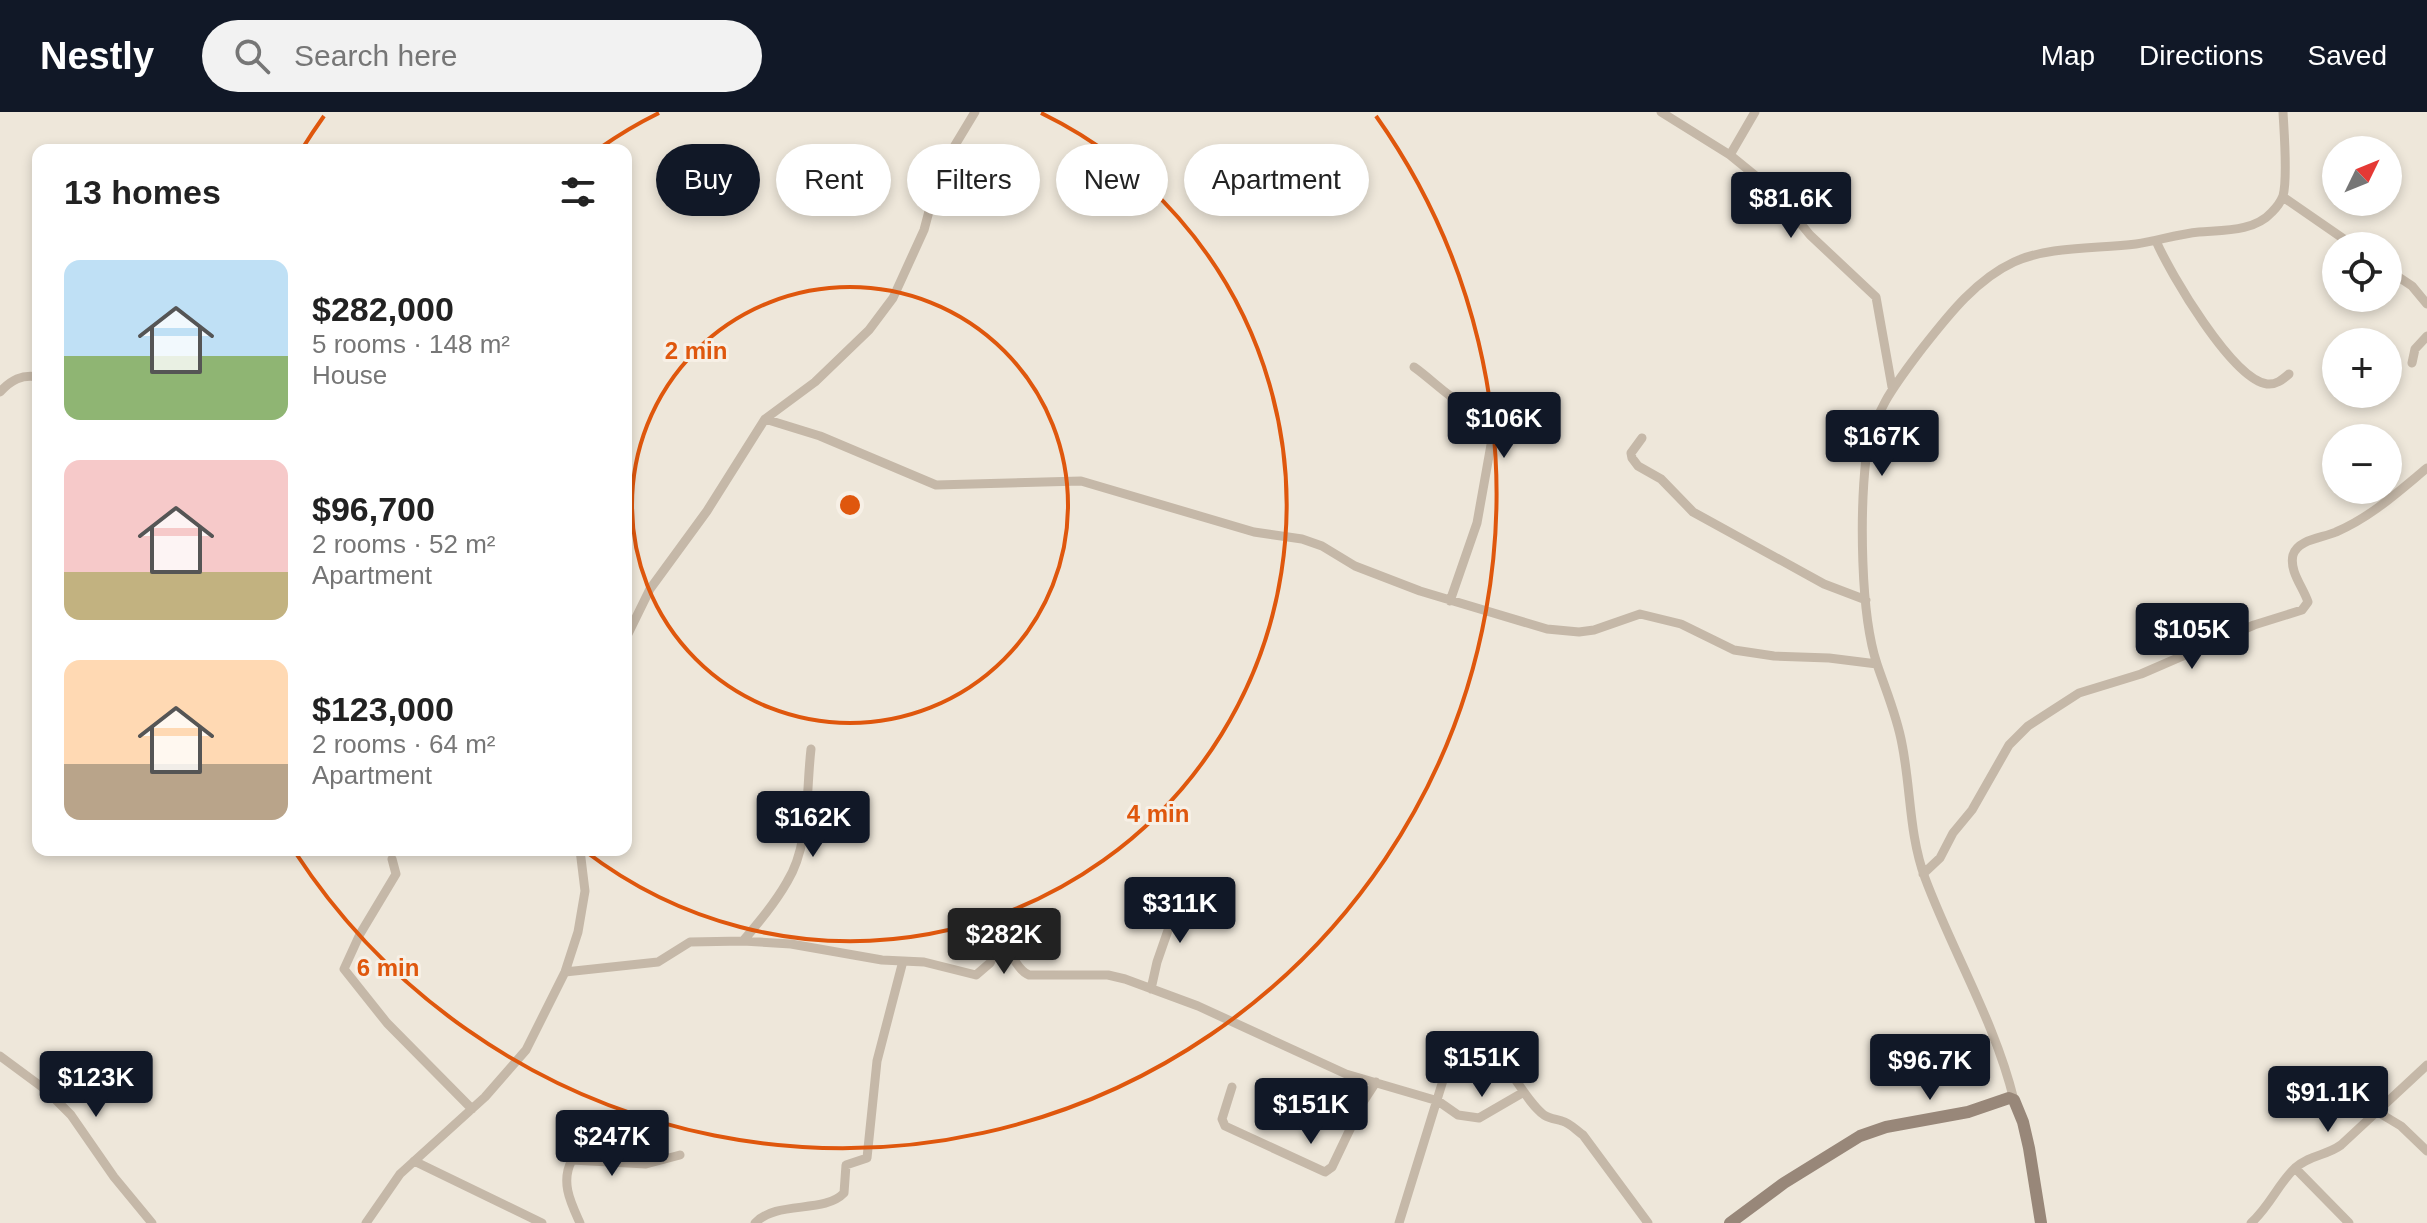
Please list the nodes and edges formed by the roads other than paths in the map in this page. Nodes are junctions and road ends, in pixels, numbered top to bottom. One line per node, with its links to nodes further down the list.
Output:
1 (975, 112): 18 (street)
2 (1661, 112): 5 (street)
3 (1755, 112): 5 (street)
4 (2283, 112): 6 (street)
5 (1730, 155): 16 (street)
6 (2283, 197): 7 (street); 8 (street)
7 (2334, 232)
8 (2156, 241): 14 (street); 16 (street)
9 (2402, 279): 10 (street)
10 (2427, 304)
11 (2427, 336): 12 (street)
12 (2412, 363)
13 (1414, 367): 22 (street)
14 (2289, 374)
15 (32, 377): 17 (street)
16 (1892, 387): 21 (street)
17 (0, 392)
18 (765, 419): 22 (street); 23 (street)
19 (1642, 438): 21 (street)
20 (2427, 468): 28 (street)
21 (1866, 600): 24 (street)
22 (1450, 601): 24 (street)
23 (632, 626)
24 (1877, 664): 28 (street)
25 (811, 749): 30 (street)
26 (581, 856): 32 (street)
27 (392, 859): 41 (street)
28 (1923, 874): 39 (street)
29 (1181, 893): 33 (street)
30 (743, 941): 31 (street); 32 (street)
31 (903, 961): 33 (street); 51 (street)
32 (565, 972): 41 (street)
33 (1151, 989): 36 (street)
34 (0, 1056): 47 (street)
35 (2427, 1065): 42 (street)
36 (1376, 1082): 37 (street); 40 (street)
37 (1232, 1087)
38 (1524, 1092): 40 (street); 40 (street); 53 (street)
39 (2014, 1100): 54 (street); 55 (street)
40 (1438, 1101): 52 (street)
41 (472, 1109): 45 (street)
42 (2376, 1111): 43 (street); 46 (street)
43 (2427, 1151)
44 (680, 1155): 50 (street)
45 (414, 1161): 48 (street); 49 (street)
46 (2295, 1168): 56 (street); 57 (street)
47 (152, 1223)
48 (366, 1223)
49 (542, 1223)
50 (580, 1223)
51 (755, 1223)
52 (1399, 1223)
53 (1648, 1223)
54 (1730, 1223)
55 (2041, 1223)
56 (2251, 1223)
57 (2349, 1223)

